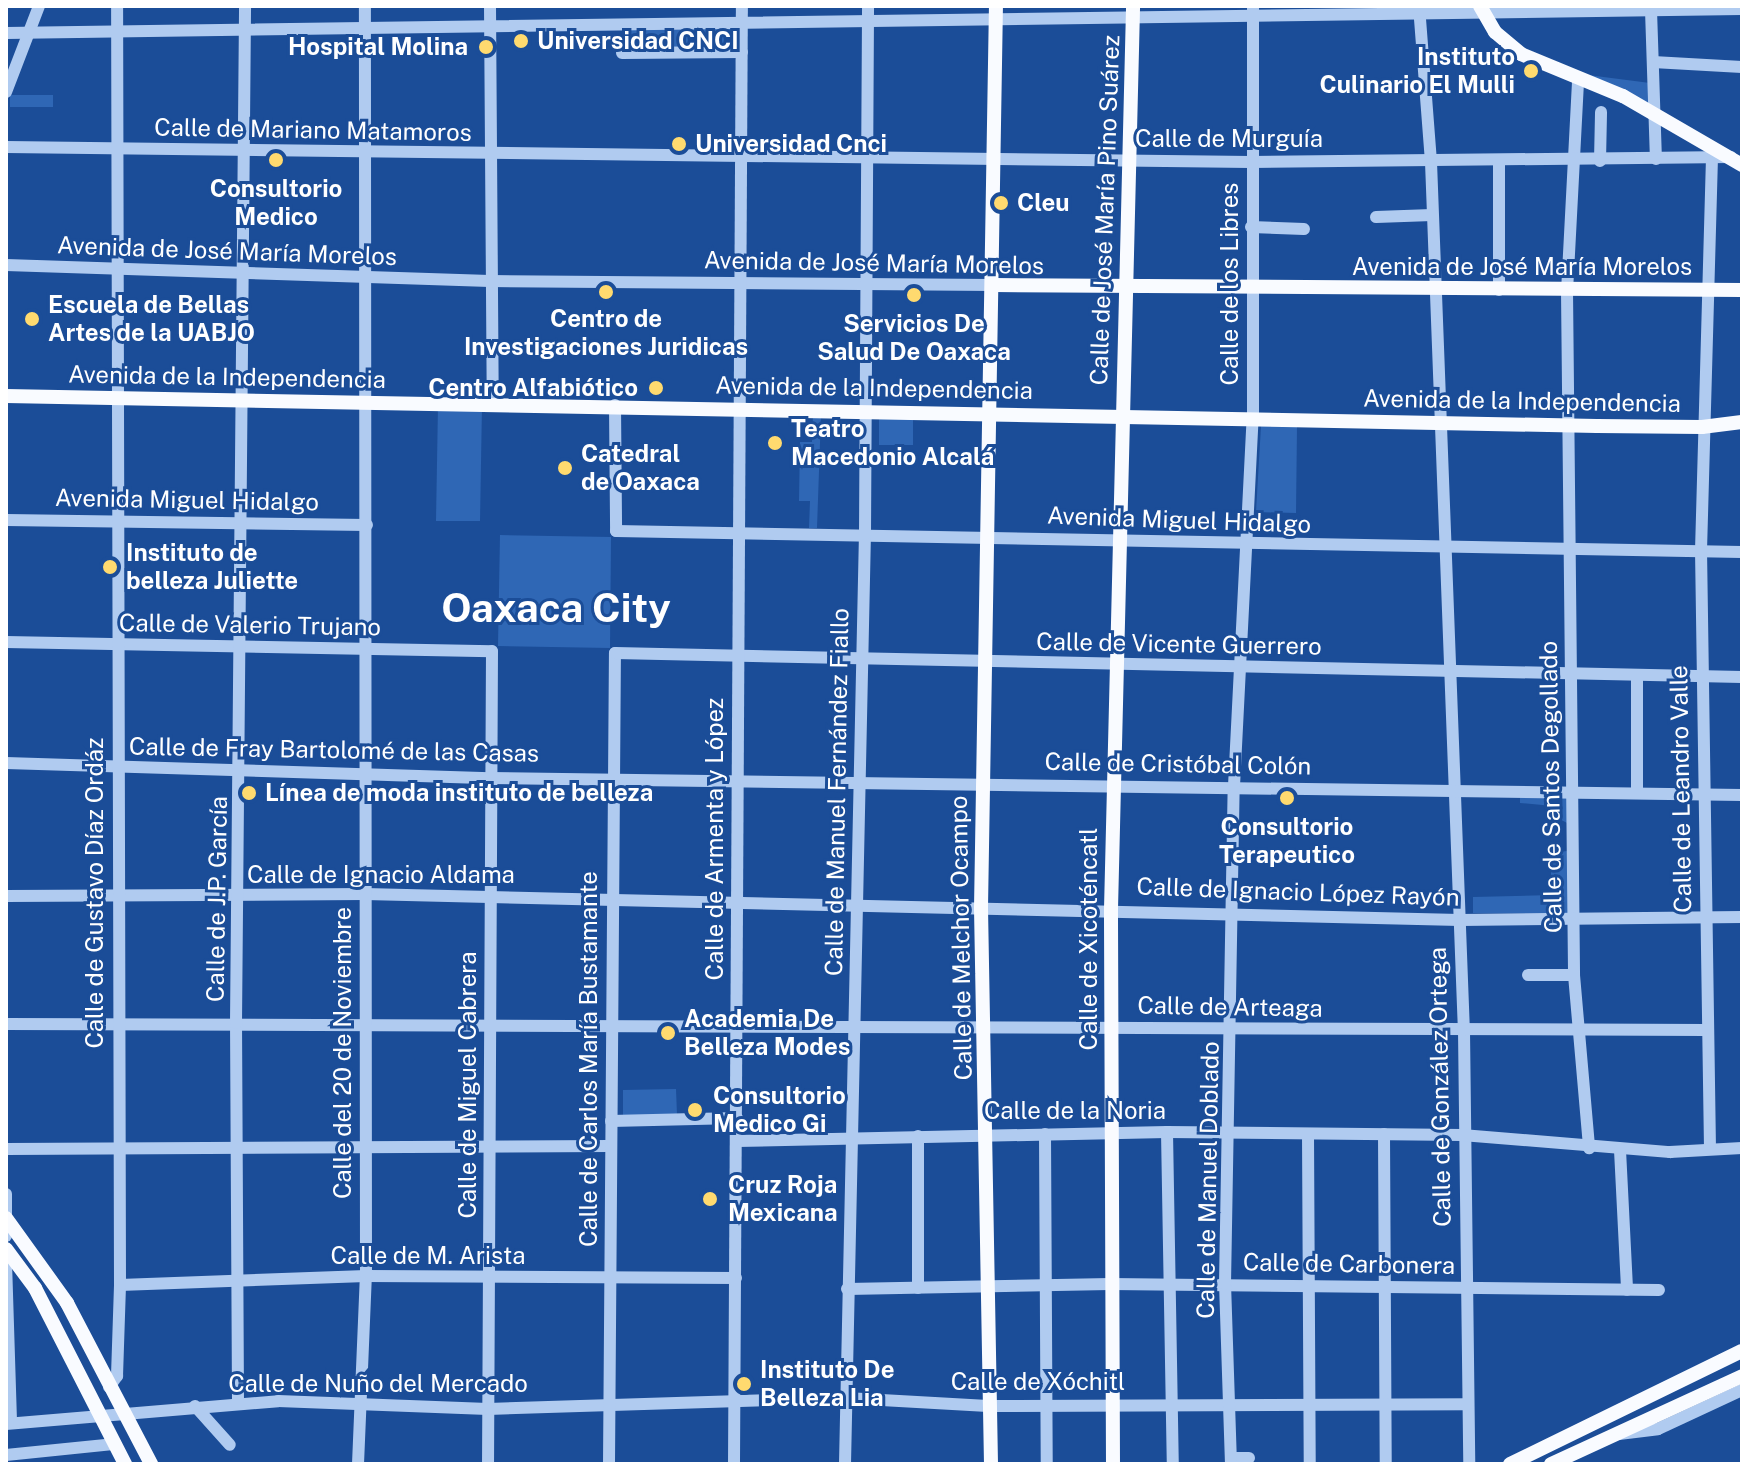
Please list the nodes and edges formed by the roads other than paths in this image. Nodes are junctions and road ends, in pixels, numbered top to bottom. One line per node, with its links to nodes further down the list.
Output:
1 (39, 6): 23 (street)
2 (117, 6): 21 (street, Calle de Gustavo Díaz Ordáz)
3 (245, 6): 18 (street, Calle de J.P. García)
4 (365, 6): 19 (street, Calle del 20 de Noviembre)
5 (490, 6): 20 (street)
6 (742, 6): 16 (street, Calle de Armenta y López)
7 (868, 6): 17 (street, Calle de Manuel Fernández Fiallo)
8 (1700, 8): 10 (street); 12 (street)
9 (1482, 9): 11 (street); 12 (street); 28 (main road)
10 (1742, 9)
11 (1420, 10): 13 (street); 48 (street, Calle de González Ortega)
12 (1651, 10): 26 (street)
13 (1253, 12): 14 (street); 47 (street, Calle de los Libres)
14 (1132, 13): 15 (street); 44 (main road, Calle de José María Pino Suárez)
15 (996, 14): 17 (street); 43 (main road, Calle de Melchor Ocampo)
16 (742, 24): 17 (street); 20 (street); 24 (street, Calle de Armenta y López)
17 (868, 24): 38 (street, Calle de Manuel Fernández Fiallo)
18 (245, 29): 19 (street); 21 (street); 34 (street, Calle de J.P. García)
19 (365, 29): 20 (street); 35 (street, Calle del 20 de Noviembre)
20 (490, 29): 36 (street)
21 (116, 31): 23 (street); 33 (street, Calle de Gustavo Díaz Ordáz)
22 (6, 33): 23 (street)
23 (28, 33): 29 (street)
24 (742, 52): 25 (street); 40 (street, Calle de Armenta y López)
25 (622, 53)
26 (1653, 62): 27 (street); 31 (street)
27 (1742, 67)
28 (1578, 82): 31 (main road); 45 (street, Calle de Santos Degollado)
29 (6, 92)
30 (1601, 112): 46 (street)
31 (1654, 112): 39 (main road); 41 (street)
32 (6, 147): 33 (street, Calle de Mariano Matamoros)
33 (117, 149): 34 (street, Calle de Mariano Matamoros); 56 (street, Calle de Gustavo Díaz Ordáz)
34 (244, 149): 35 (street, Calle de Mariano Matamoros); 57 (street, Calle de J.P. García)
35 (366, 152): 36 (street, Calle de Mariano Matamoros); 58 (street, Calle del 20 de Noviembre)
36 (490, 154): 37 (street, Calle de Mariano Matamoros); 59 (street)
37 (620, 157): 40 (street, Calle de Murguía)
38 (866, 158): 40 (street, Calle de Murguía); 43 (street, Calle de Murguía); 61 (street, Calle de Manuel Fernández Fiallo)
39 (1735, 158): 42 (street, Calle de Murguía); 50 (main road)
40 (740, 159): 60 (street, Calle de Armenta y López)
41 (1656, 159): 42 (street, Calle de Murguía); 46 (street, Calle de Murguía)
42 (1712, 159): 66 (street, Calle de Leandro Valle)
43 (995, 160): 44 (street, Calle de Murguía); 62 (main road, Calle de Melchor Ocampo)
44 (1129, 161): 47 (street, Calle de Murguía); 63 (main road, Calle de José María Pino Suárez)
45 (1570, 161): 46 (street, Calle de Murguía); 49 (street, Calle de Murguía); 69 (street, Calle de Santos Degollado)
46 (1600, 161)
47 (1251, 162): 48 (street, Calle de Murguía); 53 (street, Calle de los Libres)
48 (1431, 162): 49 (street, Calle de Murguía); 51 (street, Calle de González Ortega)
49 (1499, 162): 67 (street)
50 (1742, 165)
51 (1432, 215): 52 (street); 65 (street, Calle de González Ortega)
52 (1376, 217)
53 (1251, 227): 54 (street); 64 (street, Calle de los Libres)
54 (1304, 229)
55 (6, 265): 56 (street, Avenida de José María Morelos)
56 (116, 272): 57 (street, Avenida de José María Morelos); 71 (street, Calle de Gustavo Díaz Ordáz)
57 (245, 275): 58 (street, Avenida de José María Morelos); 72 (street, Calle de J.P. García)
58 (366, 277): 59 (street, Avenida de José María Morelos); 73 (street, Calle del 20 de Noviembre)
59 (490, 281): 60 (street, Avenida de José María Morelos); 74 (street)
60 (741, 284): 61 (street, Avenida de José María Morelos); 76 (street, Calle de Armenta y López)
61 (865, 285): 62 (street, Avenida de José María Morelos); 77 (street, Calle de Manuel Fernández Fiallo)
62 (994, 285): 63 (main road, Avenida de José María Morelos); 78 (main road, Calle de Melchor Ocampo)
63 (1125, 288): 64 (main road, Avenida de José María Morelos); 79 (main road, Calle de José María Pino Suárez)
64 (1252, 289): 65 (main road, Avenida de José María Morelos); 80 (street, Calle de los Libres)
65 (1433, 289): 67 (main road, Avenida de José María Morelos); 81 (street, Calle de González Ortega)
66 (1708, 289): 68 (main road, Avenida de José María Morelos); 69 (main road, Avenida de José María Morelos); 84 (street, Calle de Leandro Valle)
67 (1499, 290): 69 (main road, Avenida de José María Morelos)
68 (1742, 290)
69 (1567, 291): 83 (street, Calle de Santos Degollado)
70 (6, 396): 71 (main road, Avenida de la Independencia)
71 (117, 397): 72 (main road, Avenida de la Independencia); 86 (street, Calle de Gustavo Díaz Ordáz)
72 (243, 398): 73 (main road, Avenida de la Independencia); 87 (street, Calle de J.P. García)
73 (366, 401): 74 (main road, Avenida de la Independencia); 88 (street, Calle del 20 de Noviembre)
74 (493, 403): 75 (main road, Avenida de la Independencia)
75 (615, 405): 76 (main road, Avenida de la Independencia); 89 (street, Avenida Miguel Hidalgo)
76 (738, 406): 77 (main road, Avenida de la Independencia); 89 (street, Calle de Armenta y López)
77 (866, 409): 78 (main road, Avenida de la Independencia); 90 (street, Calle de Manuel Fernández Fiallo)
78 (988, 412): 79 (main road, Avenida de la Independencia); 91 (main road, Calle de Melchor Ocampo)
79 (1120, 414): 80 (main road, Avenida de la Independencia); 92 (main road, Calle de Xicoténcatl)
80 (1253, 417): 81 (main road, Avenida de la Independencia); 93 (street, Calle de Manuel Doblado)
81 (1439, 421): 83 (main road, Avenida de la Independencia); 94 (street, Calle de González Ortega)
82 (1741, 424): 84 (main road, Avenida de la Independencia)
83 (1570, 425): 84 (main road, Avenida de la Independencia); 95 (street, Calle de Santos Degollado)
84 (1702, 427): 96 (street, Calle de Leandro Valle)
85 (6, 520): 86 (street, Avenida Miguel Hidalgo)
86 (118, 520): 87 (street, Avenida Miguel Hidalgo); 99 (street, Calle de Gustavo Díaz Ordáz)
87 (244, 520): 88 (street, Avenida Miguel Hidalgo); 100 (street, Calle de J.P. García)
88 (367, 525): 101 (street, Calle del 20 de Noviembre)
89 (738, 532): 90 (street, Avenida Miguel Hidalgo); 104 (street, Calle de Armenta y López)
90 (865, 534): 91 (street, Avenida Miguel Hidalgo); 105 (street, Calle de Manuel Fernández Fiallo)
91 (989, 537): 92 (street, Avenida Miguel Hidalgo); 106 (main road, Calle de Melchor Ocampo)
92 (1117, 541): 93 (street, Avenida Miguel Hidalgo); 107 (main road, Calle de Xicoténcatl)
93 (1249, 545): 94 (street, Avenida Miguel Hidalgo); 108 (street, Calle de Manuel Doblado)
94 (1443, 548): 95 (street, Avenida Miguel Hidalgo); 109 (street, Calle de González Ortega)
95 (1570, 551): 96 (street, Avenida Miguel Hidalgo); 110 (street, Calle de Santos Degollado)
96 (1701, 551): 97 (street, Avenida Miguel Hidalgo); 112 (street, Calle de Leandro Valle)
97 (1742, 552)
98 (6, 642): 99 (street, Calle de Valerio Trujano)
99 (117, 644): 100 (street, Calle de Valerio Trujano); 115 (street, Calle de Gustavo Díaz Ordáz)
100 (240, 648): 101 (street, Calle de Valerio Trujano); 116 (street, Calle de J.P. García)
101 (364, 650): 102 (street, Calle de Valerio Trujano); 117 (street, Calle del 20 de Noviembre)
102 (492, 651): 119 (street, Calle de Miguel Cabrera)
103 (615, 653): 104 (street, Calle de Vicente Guerrero); 118 (street, Calle de Carlos María Bustamante)
104 (737, 657): 105 (street, Calle de Vicente Guerrero); 120 (street, Calle de Armenta y López)
105 (861, 658): 106 (street, Calle de Vicente Guerrero); 121 (street, Calle de Manuel Fernández Fiallo)
106 (984, 661): 107 (street, Calle de Vicente Guerrero); 122 (main road, Calle de Melchor Ocampo)
107 (1116, 664): 108 (street, Calle de Vicente Guerrero); 123 (main road, Calle de Xicoténcatl)
108 (1240, 667): 109 (street, Calle de Vicente Guerrero); 124 (street, Calle de Manuel Doblado)
109 (1448, 673): 110 (street, Calle de Vicente Guerrero); 125 (street, Calle de González Ortega)
110 (1571, 674): 111 (street, Calle de Vicente Guerrero); 126 (street, Calle de Santos Degollado)
111 (1637, 675): 112 (street, Calle de Vicente Guerrero); 127 (street)
112 (1702, 676): 113 (street, Calle de Vicente Guerrero); 128 (street, Calle de Leandro Valle)
113 (1742, 677)
114 (6, 763): 115 (street, Calle de Fray Bartolomé de las Casas)
115 (116, 767): 116 (street, Calle de Fray Bartolomé de las Casas); 131 (street, Calle de Gustavo Díaz Ordáz)
116 (242, 770): 117 (street, Calle de Fray Bartolomé de las Casas); 132 (street, Calle de J.P. García)
117 (364, 773): 119 (street, Calle de Fray Bartolomé de las Casas); 130 (street, Calle del 20 de Noviembre)
118 (614, 777): 119 (street, Calle de Fray Bartolomé de las Casas); 120 (street, Calle de Cristóbal Colón); 135 (street, Calle de Carlos María Bustamante)
119 (490, 778): 134 (street, Calle de Miguel Cabrera)
120 (736, 779): 121 (street, Calle de Cristóbal Colón); 136 (street, Calle de Armenta y López)
121 (859, 783): 122 (street, Calle de Cristóbal Colón); 137 (street, Calle de Manuel Fernández Fiallo)
122 (982, 784): 123 (street, Calle de Cristóbal Colón); 138 (main road, Calle de Melchor Ocampo)
123 (1112, 785): 124 (street, Calle de Cristóbal Colón); 139 (main road, Calle de Xicoténcatl)
124 (1234, 786): 125 (street, Calle de Cristóbal Colón); 140 (street, Calle de Manuel Doblado)
125 (1453, 788): 126 (street, Calle de Cristóbal Colón); 144 (street, Calle de González Ortega)
126 (1573, 790): 127 (street, Calle de Cristóbal Colón); 143 (street, Calle de Santos Degollado)
127 (1637, 791): 128 (street, Calle de Cristóbal Colón)
128 (1703, 793): 129 (street, Calle de Cristóbal Colón); 141 (street, Calle de Leandro Valle)
129 (1742, 795)
130 (365, 894): 132 (street, Calle de Ignacio Aldama); 134 (street, Calle de Ignacio Aldama); 148 (street, Calle del 20 de Noviembre)
131 (116, 895): 132 (street, Calle de Ignacio Aldama); 133 (street, Calle de Ignacio Aldama); 152 (street, Calle de Gustavo Díaz Ordáz)
132 (239, 895): 147 (street, Calle de J.P. García)
133 (6, 896)
134 (492, 897): 135 (street, Calle de Ignacio Aldama); 150 (street, Calle de Miguel Cabrera)
135 (612, 898): 136 (street, Calle de Ignacio López Rayón); 151 (street, Calle de Carlos María Bustamante)
136 (736, 904): 137 (street, Calle de Ignacio López Rayón); 153 (street, Calle de Armenta y López)
137 (855, 908): 138 (street, Calle de Ignacio López Rayón); 155 (street, Calle de Manuel Fernández Fiallo)
138 (981, 908): 139 (street, Calle de Ignacio López Rayón); 157 (main road, Calle de Melchor Ocampo)
139 (1111, 909): 140 (street, Calle de Ignacio López Rayón); 154 (main road, Calle de Xicoténcatl)
140 (1235, 913): 144 (street, Calle de Ignacio López Rayón); 158 (street, Calle de Manuel Doblado)
141 (1705, 916): 142 (street, Calle de Ignacio López Rayón); 143 (street, Calle de Ignacio López Rayón); 156 (street, Calle de Leandro Valle)
142 (1742, 917)
143 (1575, 919): 144 (street, Calle de Ignacio López Rayón); 146 (street, Calle de Santos Degollado)
144 (1460, 920): 159 (street, Calle de González Ortega)
145 (1528, 975): 146 (street)
146 (1574, 975): 160 (street, Calle de Santos Degollado)
147 (236, 1023): 148 (street, Calle de Arteaga); 152 (street, Calle de Arteaga); 177 (street, Calle de J.P. García)
148 (364, 1023): 150 (street, Calle de Arteaga); 174 (street, Calle del 20 de Noviembre)
149 (6, 1024): 152 (street, Calle de Arteaga)
150 (491, 1024): 151 (street, Calle de Arteaga); 178 (street, Calle de Miguel Cabrera)
151 (610, 1024): 153 (street, Calle de Arteaga); 162 (street, Calle de Carlos María Bustamante)
152 (117, 1025): 176 (street, Calle de Gustavo Díaz Ordáz)
153 (737, 1025): 155 (street, Calle de Arteaga); 161 (street, Calle de Armenta y López)
154 (1111, 1027): 157 (street, Calle de Arteaga); 158 (street, Calle de Arteaga); 163 (main road, Calle de Xicoténcatl)
155 (853, 1029): 157 (street, Calle de Arteaga); 172 (street, Calle de Manuel Fernández Fiallo)
156 (1706, 1030): 160 (street, Calle de Arteaga); 182 (street, Calle de Leandro Valle)
157 (985, 1031): 166 (main road, Calle de Melchor Ocampo)
158 (1232, 1031): 159 (street, Calle de Arteaga); 165 (street, Calle de Manuel Doblado)
159 (1464, 1031): 160 (street, Calle de Arteaga); 170 (street, Calle de González Ortega)
160 (1576, 1031): 179 (street, Calle de Santos Degollado)
161 (737, 1118): 162 (street); 173 (street, Calle de Armenta y López)
162 (611, 1121): 175 (street, Calle de Carlos María Bustamante)
163 (1109, 1132): 164 (street, Calle de la Noria); 167 (street, Calle de la Noria); 194 (main road, Calle de Xicoténcatl)
164 (1167, 1132): 165 (street, Calle de la Noria); 197 (street)
165 (1228, 1133): 168 (street, Calle de la Noria); 195 (street, Calle de Manuel Doblado)
166 (986, 1134): 167 (street, Calle de la Noria); 171 (street, Calle de la Noria); 203 (main road, Calle de Melchor Ocampo)
167 (1045, 1134): 198 (street)
168 (1308, 1134): 169 (street, Calle de la Noria); 199 (street)
169 (1384, 1134): 170 (street, Calle de la Noria); 201 (street)
170 (1462, 1135): 179 (street, Calle de la Noria); 204 (street, Calle de González Ortega)
171 (918, 1136): 172 (street, Calle de la Noria); 202 (street)
172 (852, 1140): 173 (street, Calle de la Noria); 205 (street, Calle de Manuel Fernández Fiallo)
173 (737, 1141): 191 (street, Calle de Armenta y López)
174 (365, 1145): 177 (street); 178 (street); 189 (street, Calle del 20 de Noviembre)
175 (610, 1146): 178 (street); 192 (street, Calle de Carlos María Bustamante)
176 (119, 1148): 177 (street); 181 (street); 196 (street, Calle de Gustavo Díaz Ordáz)
177 (238, 1148): 193 (street, Calle de J.P. García)
178 (490, 1148): 190 (street, Calle de Miguel Cabrera)
179 (1589, 1148): 183 (street, Calle de la Noria)
180 (1742, 1148): 182 (street, Calle de la Noria)
181 (6, 1149)
182 (1710, 1149): 183 (street, Calle de la Noria)
183 (1620, 1150): 206 (street)
184 (6, 1194): 185 (street)
185 (6, 1219): 186 (street); 211 (main road)
186 (6, 1236)
187 (6, 1249): 229 (main road)
188 (6, 1262): 200 (street)
189 (366, 1276): 190 (street, Calle de M. Arista); 193 (street, Calle de M. Arista); 216 (street, Calle del 20 de Noviembre)
190 (489, 1278): 192 (street, Calle de M. Arista); 227 (street, Calle de Miguel Cabrera)
191 (736, 1278): 192 (street, Calle de M. Arista); 217 (street, Calle de Armenta y López)
192 (609, 1279): 219 (street, Calle de Carlos María Bustamante)
193 (238, 1280): 196 (street, Calle de M. Arista); 214 (street, Calle de J.P. García)
194 (1110, 1284): 197 (street, Calle de Carbonera); 198 (street, Calle de Carbonera); 215 (main road, Calle de Xicoténcatl)
195 (1225, 1284): 197 (street, Calle de Carbonera); 199 (street, Calle de Carbonera); 222 (street, Calle de Manuel Doblado)
196 (120, 1285): 211 (street, Calle de Gustavo Díaz Ordáz)
197 (1167, 1285): 221 (street)
198 (1047, 1286): 203 (street, Calle de Carbonera); 220 (street)
199 (1309, 1286): 201 (street, Calle de Carbonera); 226 (street)
200 (7, 1287): 230 (street)
201 (1386, 1287): 204 (street, Calle de Carbonera); 223 (street)
202 (918, 1288): 203 (street, Calle de Carbonera); 205 (street, Calle de Carbonera)
203 (986, 1288): 225 (main road, Calle de Melchor Ocampo)
204 (1465, 1288): 206 (street, Calle de Carbonera); 218 (street, Calle de González Ortega)
205 (847, 1289): 213 (street, Calle de Manuel Fernández Fiallo)
206 (1627, 1290): 207 (street, Calle de Carbonera)
207 (1659, 1290)
208 (1742, 1351): 210 (main road)
209 (1742, 1376): 231 (main road)
210 (1682, 1380): 231 (main road); 254 (main road)
211 (109, 1387): 228 (main road)
212 (1742, 1390): 232 (street)
213 (846, 1398): 217 (street, Calle de Xóchitl); 225 (street, Calle de Xóchitl); 246 (street, Calle de Manuel Fernández Fiallo)
214 (238, 1402): 216 (street, Calle de Nuño del Mercado); 224 (street, Calle de Nuño del Mercado)
215 (1111, 1402): 220 (street, Calle de Xóchitl); 221 (street, Calle de Xóchitl); 249 (main road, Calle de Xicoténcatl)
216 (360, 1403): 227 (street, Calle de Nuño del Mercado); 242 (street, Calle del 20 de Noviembre)
217 (733, 1404): 219 (street, Calle de Xóchitl); 245 (street, Calle de Armenta y López)
218 (1468, 1404): 223 (street, Calle de Xóchitl); 253 (street, Calle de González Ortega)
219 (609, 1405): 227 (street, Calle de Nuño del Mercado); 244 (street, Calle de Carlos María Bustamante)
220 (1046, 1405): 225 (street, Calle de Xóchitl); 248 (street)
221 (1173, 1405): 222 (street, Calle de Xóchitl); 250 (street)
222 (1231, 1405): 226 (street, Calle de Xóchitl); 238 (street, Calle de Manuel Doblado)
223 (1389, 1405): 226 (street, Calle de Xóchitl); 252 (street)
224 (195, 1406): 228 (street, Calle de Nuño del Mercado); 234 (street)
225 (988, 1406): 247 (main road, Calle de Melchor Ocampo)
226 (1311, 1406): 251 (street)
227 (488, 1409): 243 (street, Calle de Miguel Cabrera)
228 (123, 1412): 229 (street, Calle de Nuño del Mercado); 241 (main road)
229 (99, 1414): 230 (street, Calle de Nuño del Mercado); 233 (main road)
230 (9, 1423)
231 (1641, 1424): 232 (main road)
232 (1616, 1433): 255 (main road)
233 (115, 1444): 235 (street); 240 (main road)
234 (230, 1445)
235 (53, 1451): 236 (street); 239 (street)
236 (6, 1455)
237 (1249, 1458): 238 (street)
238 (1231, 1461)
239 (59, 1464)
240 (125, 1464)
241 (151, 1464)
242 (358, 1464)
243 (488, 1464)
244 (609, 1464)
245 (734, 1464)
246 (845, 1464)
247 (991, 1464)
248 (1047, 1464)
249 (1113, 1464)
250 (1173, 1464)
251 (1310, 1464)
252 (1386, 1464)
253 (1469, 1464)
254 (1510, 1464)
255 (1551, 1464)

